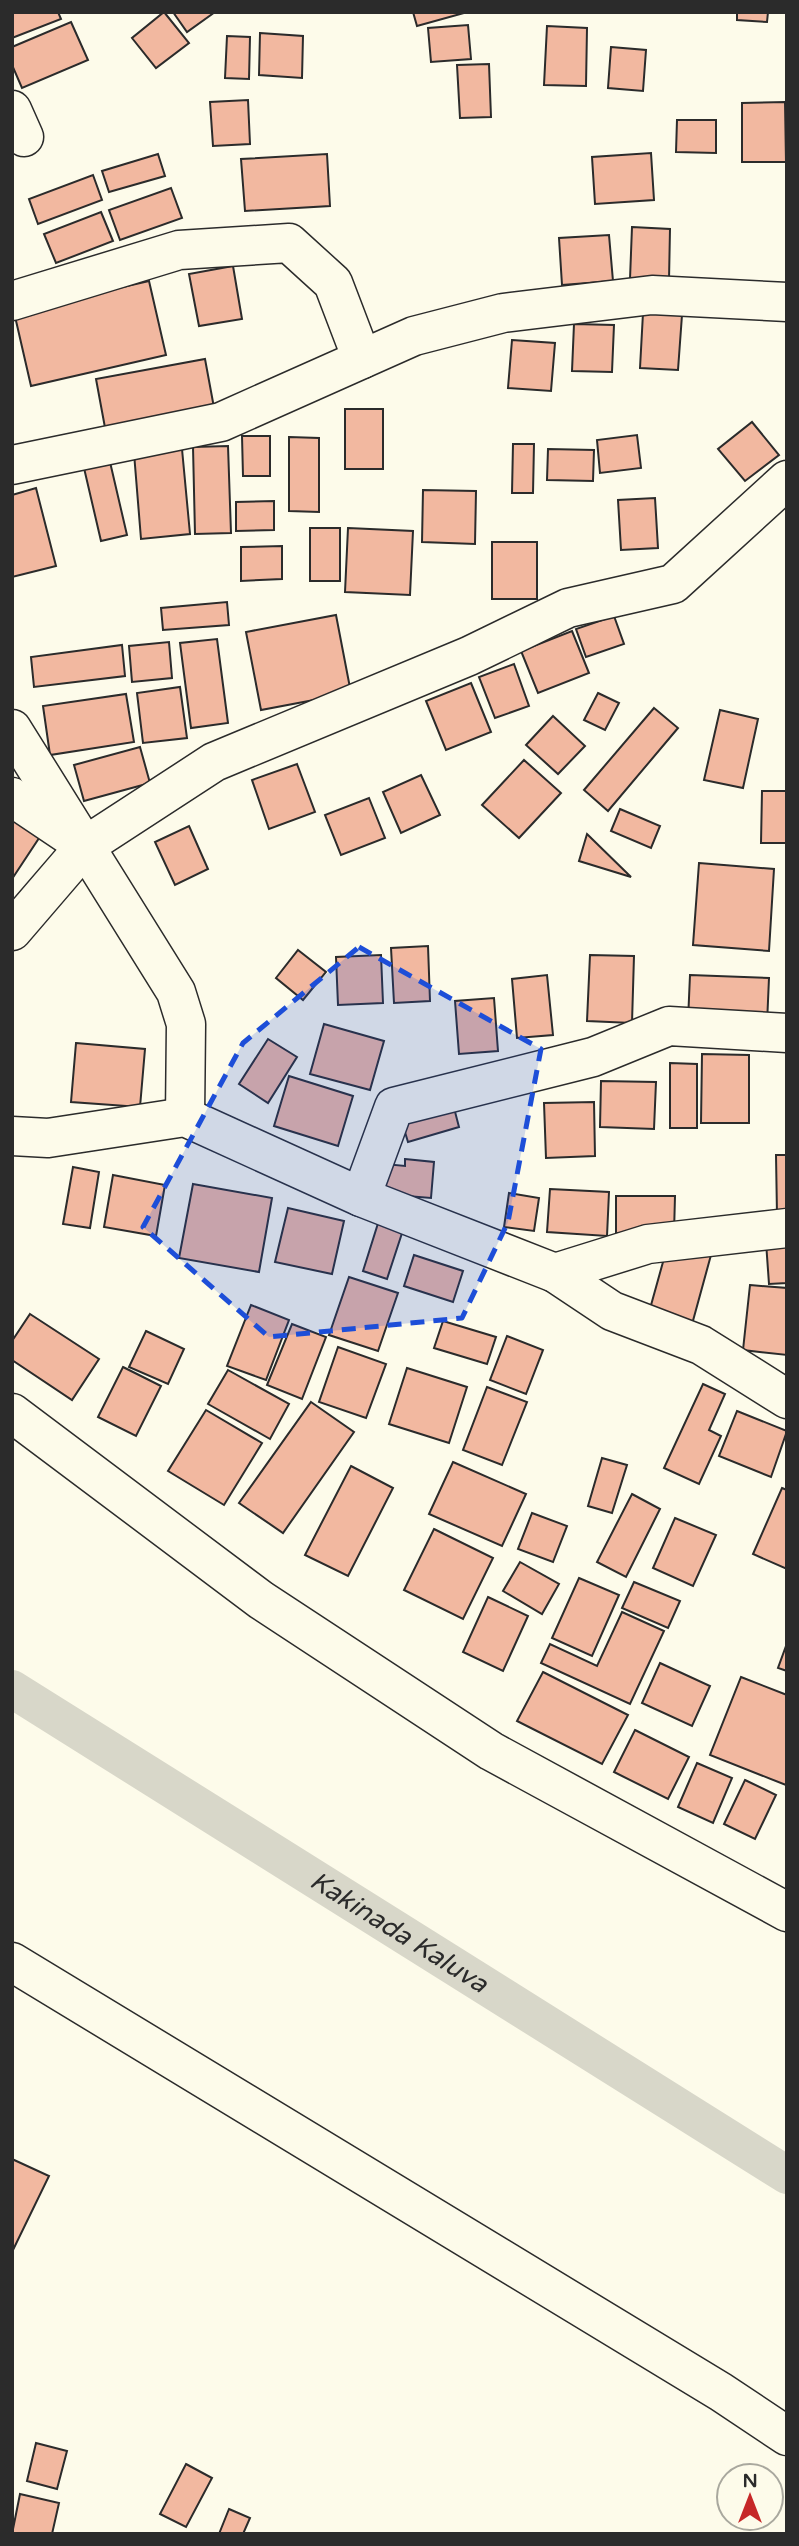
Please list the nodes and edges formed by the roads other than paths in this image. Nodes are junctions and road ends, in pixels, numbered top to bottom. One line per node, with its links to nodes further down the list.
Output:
1 (12, 300): 3 (street)
2 (787, 302): 3 (street)
3 (362, 359): 4 (street)
4 (12, 465)
5 (787, 480): 8 (street)
6 (12, 729): 8 (street)
7 (12, 797): 8 (street)
8 (85, 846): 9 (street); 11 (street)
9 (12, 931)
10 (787, 1033): 13 (street)
11 (185, 1117): 12 (street); 13 (street)
12 (12, 1136)
13 (361, 1197): 15 (street)
14 (787, 1228): 15 (street)
15 (555, 1273): 16 (street)
16 (787, 1399)
17 (12, 1413): 18 (street)
18 (787, 1912)
19 (14, 1968): 20 (street)
20 (787, 2436)

